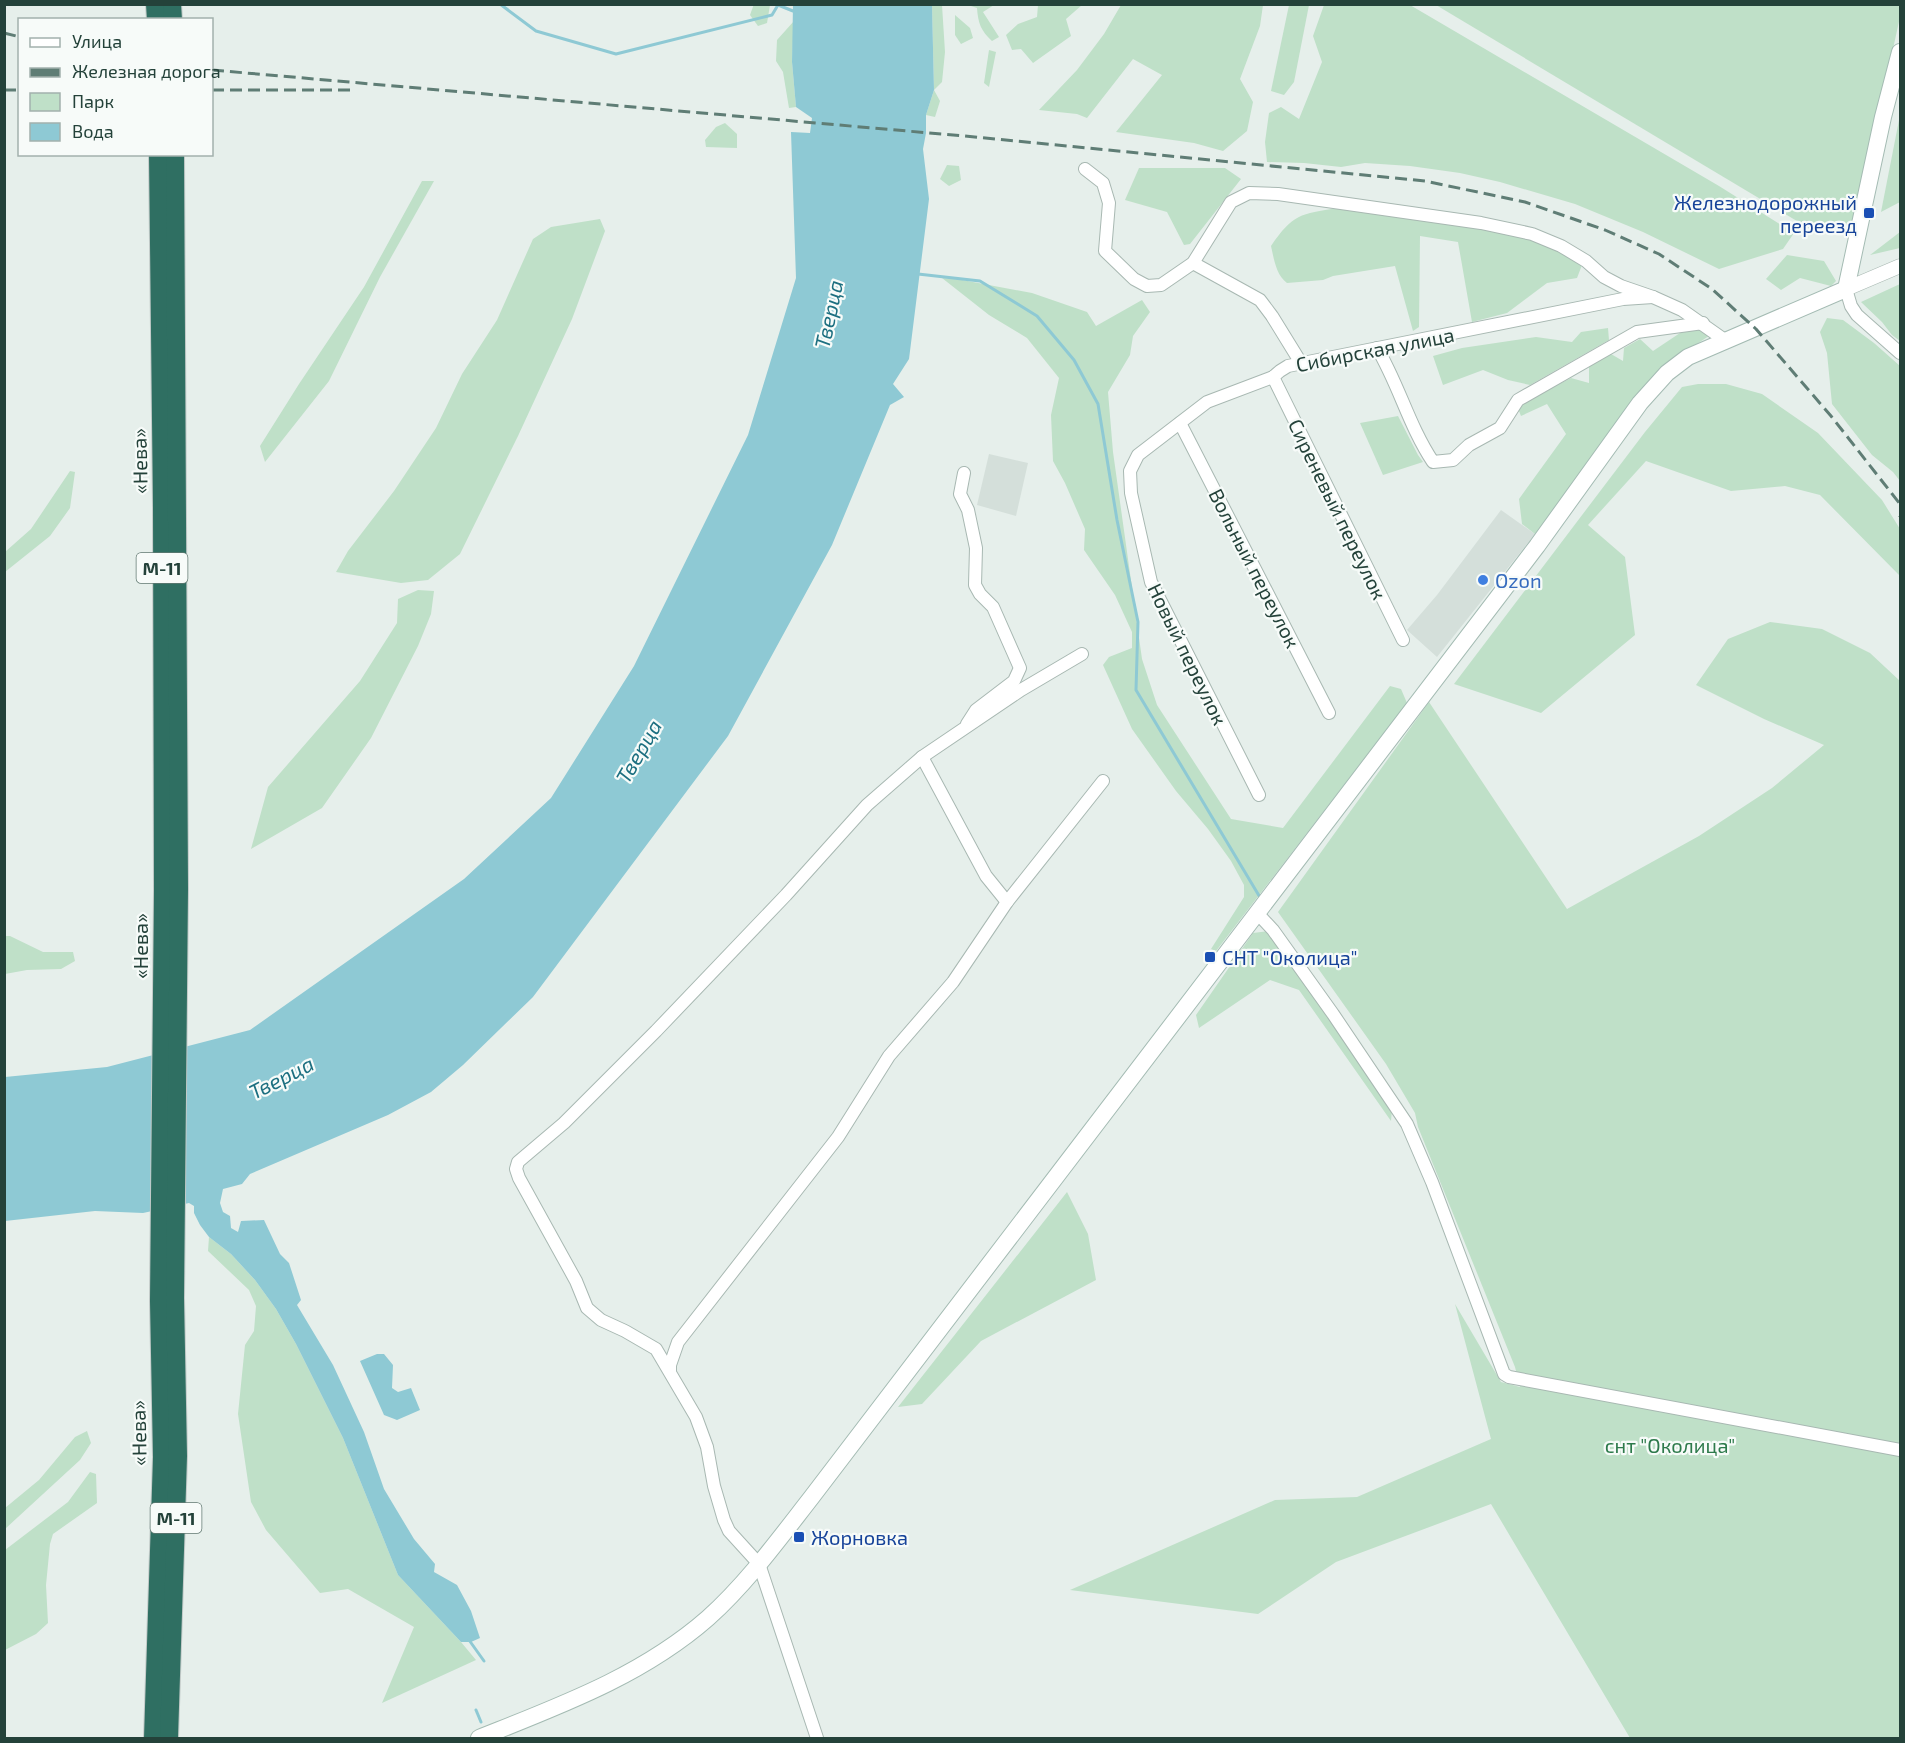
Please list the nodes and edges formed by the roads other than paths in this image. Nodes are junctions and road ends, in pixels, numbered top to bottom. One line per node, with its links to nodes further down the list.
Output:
1 (1900, 52): 7 (main road)
2 (158, 156): 27 (highway, «Нева» / М-11)
3 (175, 156): 27 (highway, «Нева» / М-11)
4 (1085, 168): 5 (street)
5 (1193, 263): 8 (street); 13 (street)
6 (1900, 266): 7 (street)
7 (1846, 289): 10 (main road); 12 (street)
8 (1653, 297): 9 (street); 11 (street, Сибирская улица)
9 (1703, 323): 10 (street); 11 (street)
10 (1726, 341): 26 (main road)
11 (1377, 348): 13 (street, Сибирская улица)
12 (1900, 352)
13 (1301, 363): 14 (street, Сибирская улица)
14 (1273, 377): 15 (street, Сибирская улица); 18 (street, Сиреневый переулок)
15 (1180, 423): 16 (street, Сибирская улица); 20 (street, Вольный переулок)
16 (1130, 471): 24 (street, Новый переулок)
17 (964, 473): 21 (street)
18 (1402, 640)
19 (1083, 654): 21 (street)
20 (1329, 713)
21 (964, 729): 22 (street)
22 (922, 757): 25 (street); 29 (street)
23 (1103, 781): 25 (street)
24 (1259, 795)
25 (1006, 902): 29 (street)
26 (1258, 914): 30 (street); 31 (main road)
27 (171, 982): 28 (highway, «Нева» / М-11)
28 (167, 1299): 32 (highway, «Нева» / М-11); 33 (highway, «Нева» / М-11)
29 (670, 1371): 31 (street)
30 (1900, 1450)
31 (759, 1564): 34 (main road); 35 (street)
32 (153, 1738)
33 (169, 1738)
34 (479, 1738)
35 (817, 1738)

